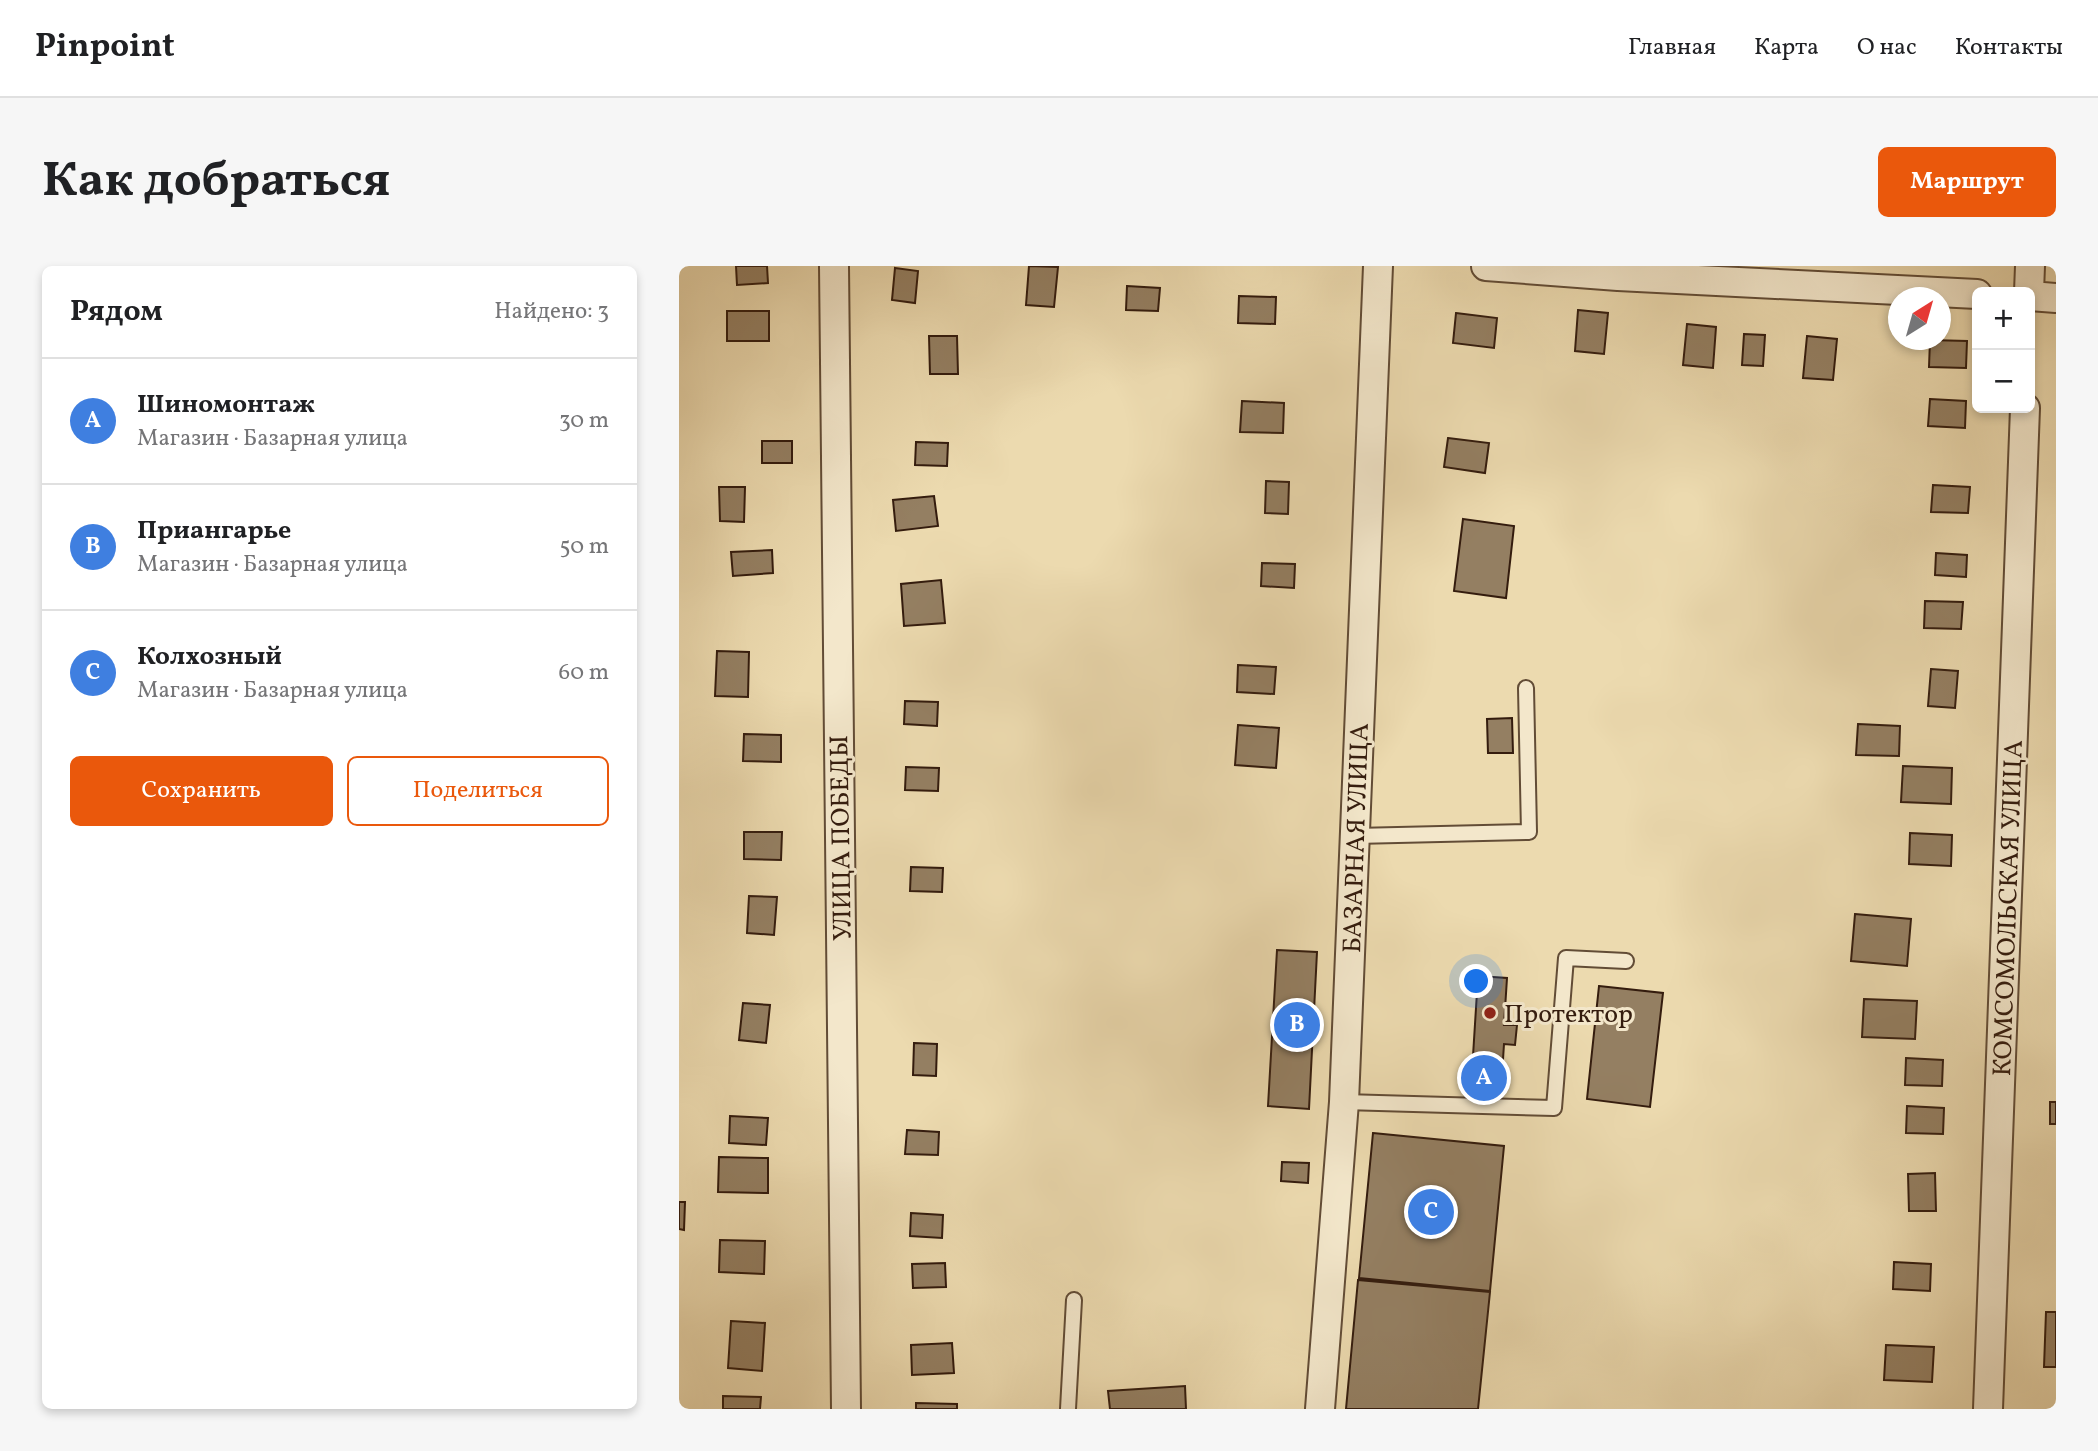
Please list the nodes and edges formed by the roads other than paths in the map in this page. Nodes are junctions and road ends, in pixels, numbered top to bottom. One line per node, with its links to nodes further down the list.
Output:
1 (834, 266): 16 (street, УЛИЦА ПОБЕДЫ)
2 (1378, 266): 12 (street, БАЗАРНАЯ УЛИЦА)
3 (1486, 266): 5 (street)
4 (2030, 266): 6 (street)
5 (1618, 271): 7 (street)
6 (2029, 287)
7 (1972, 294)
8 (2035, 295): 9 (street)
9 (2056, 298)
10 (2025, 413): 19 (street, КОМСОМОЛЬСКАЯ УЛИЦА)
11 (1526, 688): 12 (lane)
12 (1355, 836): 14 (street, БАЗАРНАЯ УЛИЦА)
13 (1626, 961): 14 (lane)
14 (1344, 1102): 18 (street, БАЗАРНАЯ УЛИЦА)
15 (1074, 1300): 17 (lane)
16 (846, 1409)
17 (1068, 1409)
18 (1320, 1409)
19 (1988, 1409)

